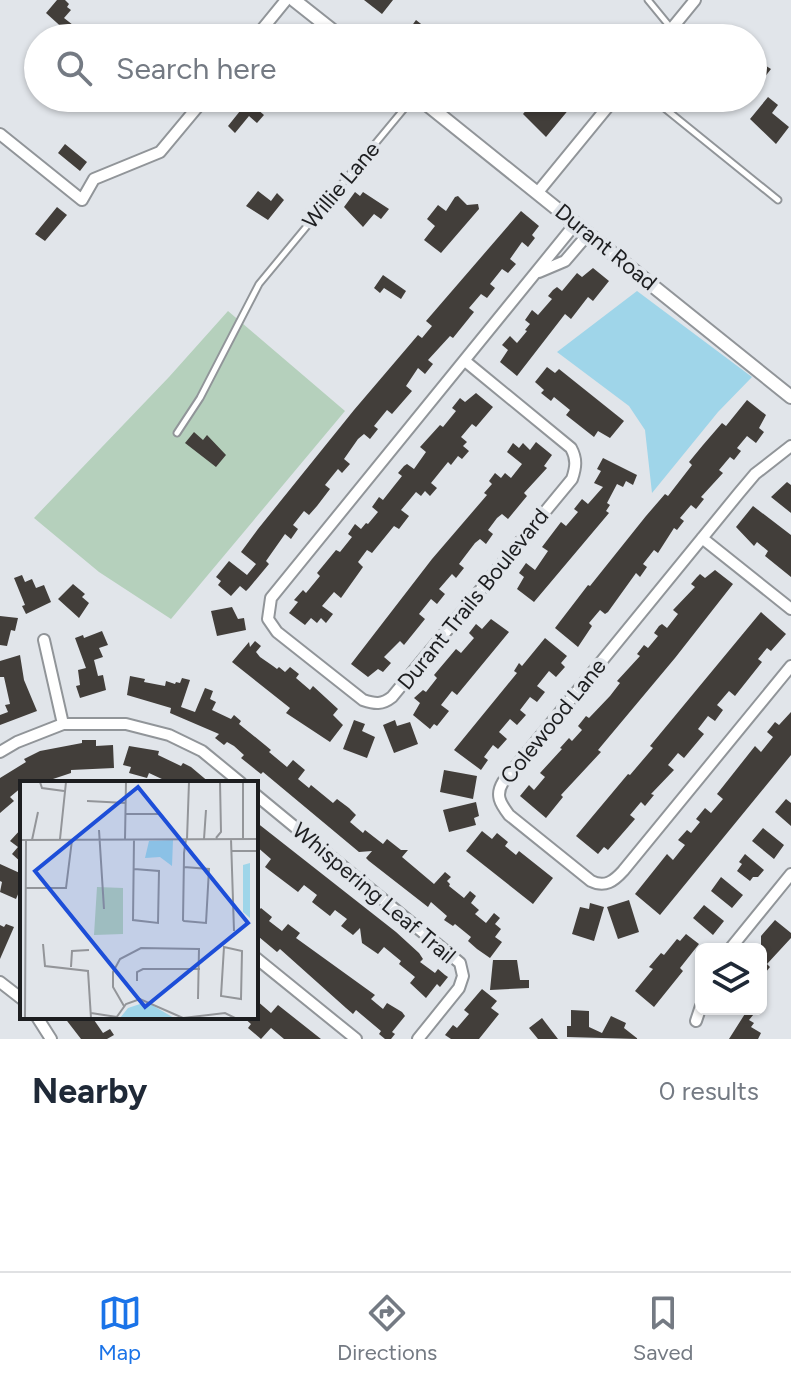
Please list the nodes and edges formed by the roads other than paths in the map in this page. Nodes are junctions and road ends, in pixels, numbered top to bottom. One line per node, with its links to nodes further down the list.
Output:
1 (286, 0): 5 (street)
2 (294, 0): 6 (street)
3 (648, 0): 7 (lane)
4 (695, 0): 8 (street)
5 (266, 24)
6 (324, 24)
7 (669, 24)
8 (675, 24)
9 (193, 112): 14 (street)
10 (404, 112): 22 (lane, Willie Lane)
11 (434, 112): 15 (street, Durant Road)
12 (604, 112): 15 (street)
13 (669, 112): 16 (lane)
14 (0, 134)
15 (538, 192): 17 (street, Durant Road)
16 (778, 200)
17 (576, 223): 18 (street, Durant Road); 19 (street, Durant Trails Boulevard)
18 (589, 233): 19 (street); 21 (street, Durant Road)
19 (537, 272): 20 (street, Durant Trails Boulevard)
20 (465, 361): 20 (street, Durant Trails Boulevard)
21 (791, 397)
22 (177, 433)
23 (791, 446): 25 (street, Colewood Lane)
24 (791, 458): 25 (street)
25 (776, 459): 26 (street, Colewood Lane)
26 (702, 538): 27 (street); 29 (street, Colewood Lane)
27 (791, 609)
28 (44, 640): 30 (street)
29 (791, 666)
30 (63, 724): 31 (street); 32 (street)
31 (0, 752)
32 (239, 781)
33 (258, 797): 44 (street, Whispering Leaf Trail)
34 (791, 874): 35 (street)
35 (735, 943)
36 (258, 960): 43 (street)
37 (0, 982): 38 (street)
38 (20, 997)
39 (698, 1015): 41 (street)
40 (38, 1019): 42 (street)
41 (696, 1021)
42 (51, 1039)
43 (356, 1039)
44 (418, 1039)

